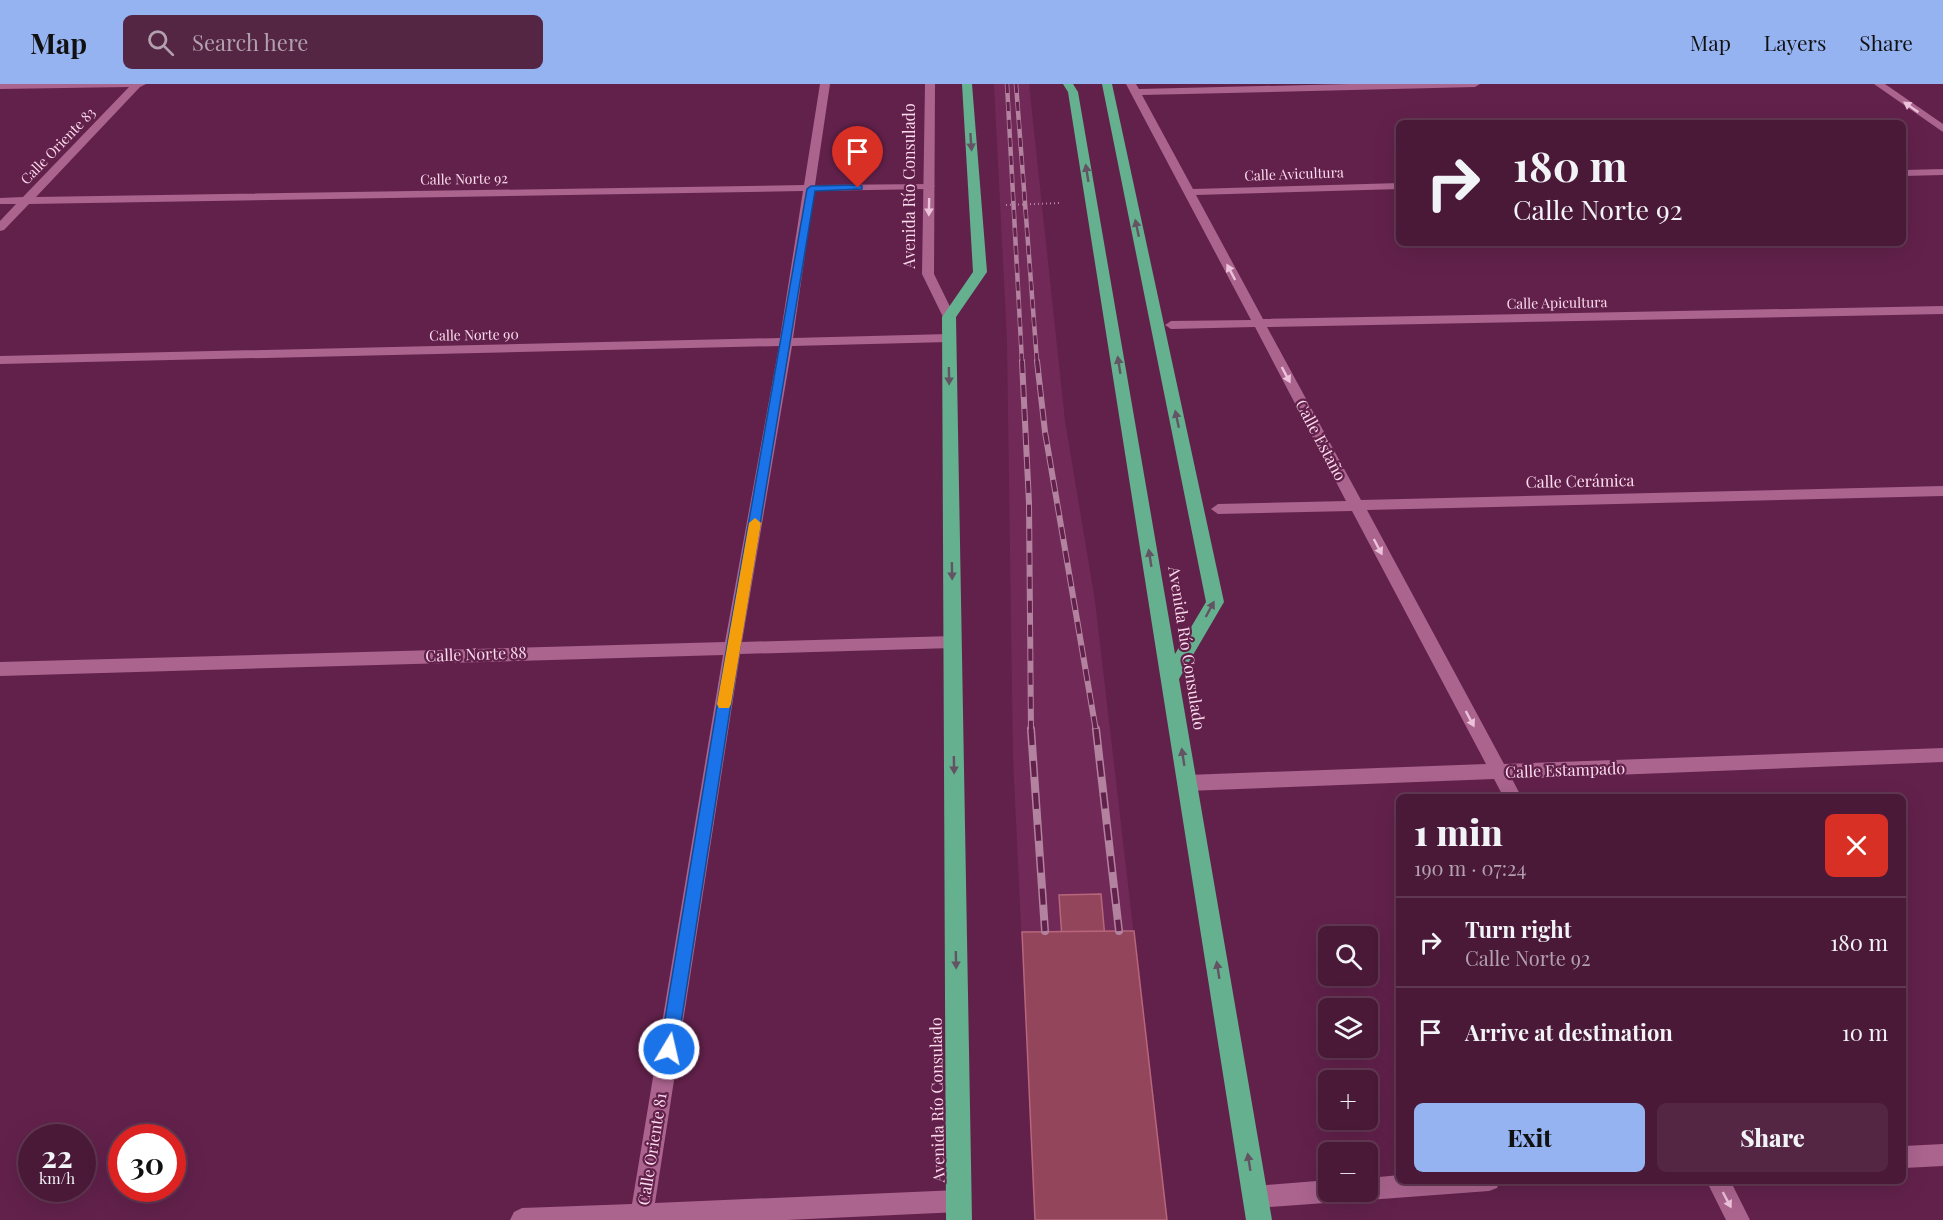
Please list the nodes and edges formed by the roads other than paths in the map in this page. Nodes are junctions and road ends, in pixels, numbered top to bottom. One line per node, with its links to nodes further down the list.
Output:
1 (139, 84): 8 (street); 19 (street, Calle Oriente 83)
2 (825, 84): 16 (street, Calle Oriente 81)
3 (930, 84): 14 (street, Avenida Río Consulado)
4 (967, 84): 22 (highway, one-way to 22)
5 (1107, 84): 34 (highway, one-way to 5)
6 (1475, 84): 10 (street)
7 (1879, 84): 11 (street, one-way to 7)
8 (0, 86)
9 (1073, 87): 34 (highway, Avenida Río Consulado, one-way to 9)
10 (1133, 88): 17 (street, Calle Estaño)
11 (1943, 129)
12 (1943, 172): 13 (street)
13 (1906, 173)
14 (929, 186): 16 (street, Calle Norte 92); 22 (street, Avenida Río Consulado, one-way to 22)
15 (1396, 186): 17 (street, Calle Avicultura)
16 (811, 189): 19 (street, Calle Norte 92); 26 (street, Calle Oriente 81)
17 (1188, 192): 23 (street, Calle Estaño, one-way to 17)
18 (0, 201): 19 (street, Calle Norte 92)
19 (26, 201): 20 (street, Calle Oriente 83)
20 (0, 228)
21 (1943, 310): 23 (street, Calle Apicultura)
22 (949, 317): 25 (highway, Avenida Río Consulado)
23 (1258, 323): 24 (street, Calle Apicultura); 29 (street, Calle Estaño, one-way to 29)
24 (1171, 325)
25 (949, 338): 26 (street, Calle Norte 90); 31 (highway, Avenida Río Consulado, one-way to 31)
26 (786, 343): 27 (street, Calle Norte 90); 32 (street, Calle Oriente 81)
27 (0, 360)
28 (1943, 491): 29 (street, Calle Cerámica)
29 (1356, 505): 30 (street, Calle Cerámica); 36 (street, Calle Estaño, one-way to 36)
30 (1218, 509)
31 (953, 642): 32 (street, Calle Norte 88); 46 (highway, Avenida Río Consulado, one-way to 46)
32 (733, 646): 33 (street, Calle Norte 88); 47 (street, Calle Oriente 81)
33 (0, 669)
34 (1170, 678): 37 (highway, Avenida Río Consulado, one-way to 34)
35 (1943, 755): 36 (street, Calle Estampado)
36 (1499, 773): 37 (street, Calle Estampado); 38 (street, Calle Estaño)
37 (1187, 783): 45 (highway, Avenida Río Consulado, one-way to 37)
38 (1511, 794)
39 (1943, 1155): 40 (street)
40 (1906, 1157)
41 (1435, 1184): 43 (street)
42 (1719, 1184): 50 (street, one-way to 50)
43 (1378, 1188)
44 (1318, 1192): 45 (street)
45 (1255, 1197): 49 (highway, Avenida Río Consulado)
46 (959, 1210): 47 (street)
47 (641, 1217): 48 (street)
48 (522, 1220)
49 (1259, 1220)
50 (1738, 1220)

